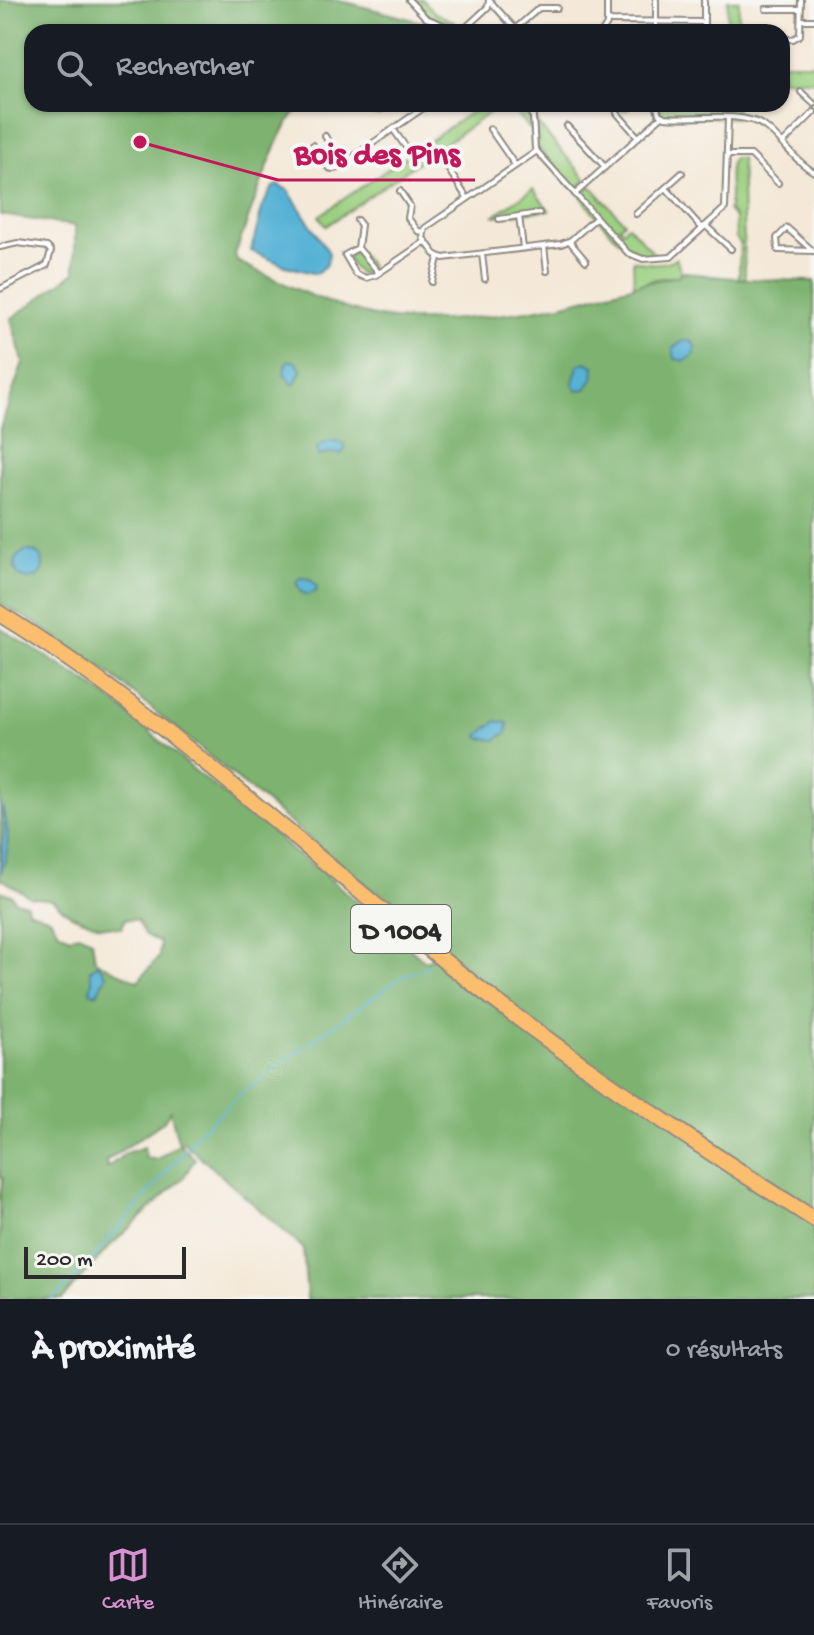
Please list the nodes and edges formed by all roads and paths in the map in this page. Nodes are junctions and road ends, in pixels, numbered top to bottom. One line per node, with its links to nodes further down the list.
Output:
1 (409, 0): 17 (street)
2 (489, 0): 18 (street); 19 (street)
3 (539, 0): 8 (street)
4 (607, 0): 12 (street)
5 (656, 0): 15 (street)
6 (704, 0): 16 (street)
7 (801, 0): 11 (street)
8 (539, 8): 9 (street); 20 (street)
9 (557, 8)
10 (766, 9): 11 (street)
11 (801, 9): 13 (street)
12 (607, 19): 15 (street); 21 (street)
13 (801, 20): 14 (street); 22 (street)
14 (814, 20)
15 (656, 21): 16 (street)
16 (703, 22)
17 (441, 24)
18 (470, 24)
19 (510, 24)
20 (523, 24)
21 (606, 24)
22 (790, 38)
23 (801, 92): 24 (street)
24 (814, 104)
25 (417, 112): 33 (street)
26 (530, 112): 39 (street)
27 (660, 112): 30 (street)
28 (814, 112): 37 (street)
29 (617, 113): 36 (street)
30 (662, 116): 31 (street); 36 (street)
31 (728, 118): 37 (street); 42 (street)
32 (567, 126): 48 (street)
33 (393, 129): 40 (street); 47 (street)
34 (490, 129): 46 (street)
35 (325, 136): 41 (street)
36 (638, 137): 48 (street)
37 (782, 144): 49 (street)
38 (313, 145): 43 (street)
39 (537, 151): 46 (street); 54 (street)
40 (410, 153)
41 (328, 154): 43 (street); 44 (street); 47 (street)
42 (728, 155): 51 (street); 62 (street)
43 (320, 156): 44 (street)
44 (324, 161): 47 (street)
45 (443, 161): 55 (street)
46 (515, 165): 55 (street)
47 (340, 166)
48 (605, 167): 54 (street)
49 (814, 172)
50 (682, 173): 52 (street)
51 (778, 183)
52 (666, 188): 57 (street); 62 (street)
53 (400, 191): 63 (street)
54 (575, 194): 59 (street)
55 (467, 198): 63 (street)
56 (539, 213): 58 (street)
57 (636, 214)
58 (519, 216): 60 (street); 69 (street)
59 (596, 218): 62 (street); 65 (street)
60 (499, 219)
61 (357, 220): 68 (street)
62 (706, 226): 70 (street)
63 (423, 232): 64 (street)
64 (426, 241): 73 (street); 76 (street)
65 (569, 241): 66 (street); 74 (street)
66 (544, 246): 69 (street); 75 (street)
67 (0, 247): 79 (street)
68 (358, 248): 76 (street); 76 (street)
69 (523, 248): 72 (street)
70 (731, 249)
71 (814, 251): 71 (street)
72 (482, 254): 73 (street); 77 (street)
73 (438, 257): 78 (street)
74 (586, 261)
75 (547, 271)
76 (379, 273)
77 (485, 279)
78 (432, 282)
79 (0, 289)
80 (0, 610): 82 (highway, D 1004)
81 (0, 618): 83 (highway, D 1004)
82 (814, 1215)
83 (814, 1223)

